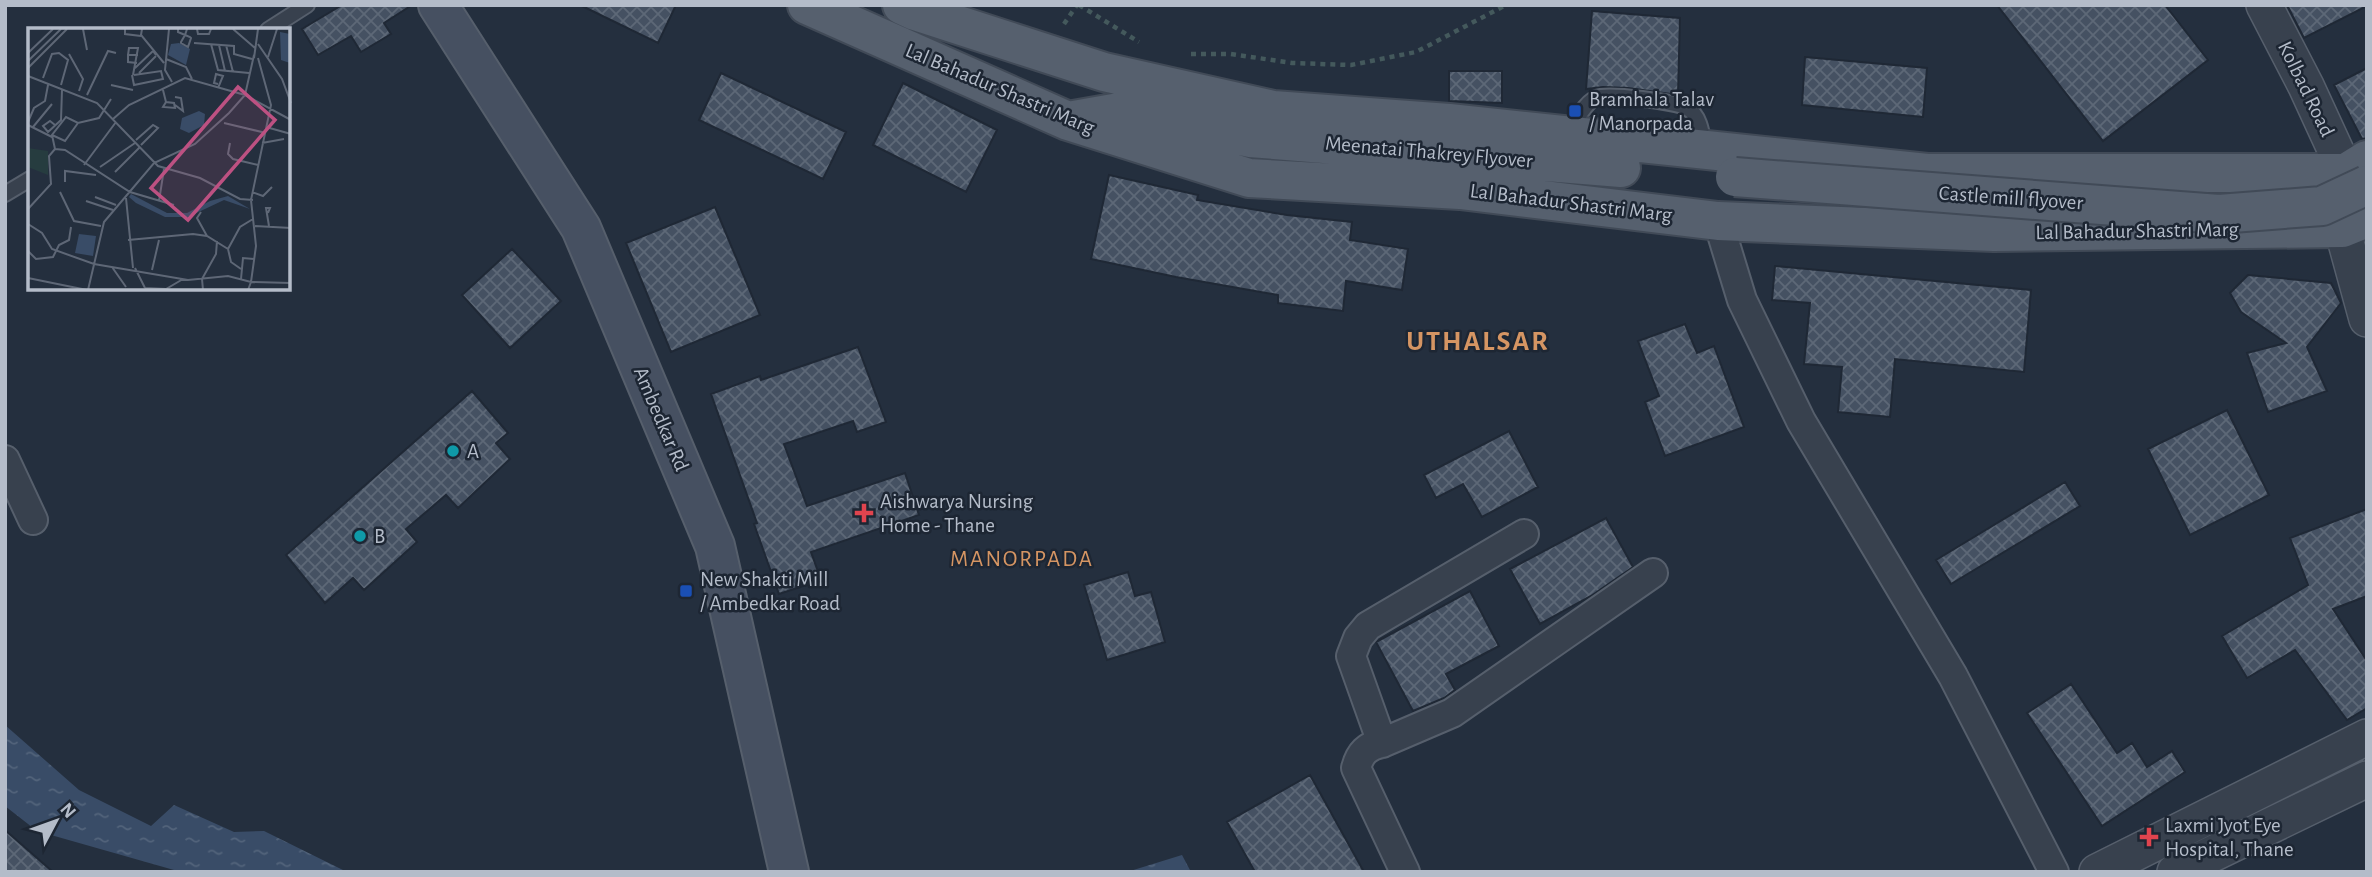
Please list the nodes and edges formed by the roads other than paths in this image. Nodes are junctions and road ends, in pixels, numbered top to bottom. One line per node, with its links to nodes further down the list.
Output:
1 (307, 5): 6 (lane)
2 (438, 5): 26 (main road, Ambedkar Rd)
3 (807, 5): 9 (main road, Lal Bahadur Shastri Marg)
4 (902, 5): 7 (main road, Lal Bahadur Shastri Marg)
5 (2264, 5): 10 (street, Kolbad Road)
6 (271, 28)
7 (1077, 64): 8 (main road); 10 (main road, Lal Bahadur Shastri Marg)
8 (1125, 111): 9 (main road, Meenatai Thakrey Flyover); 11 (main road, Meenatai Thakrey Flyover)
9 (1068, 121): 14 (main road, Lal Bahadur Shastri Marg)
10 (2360, 173): 11 (main road, Castle mill flyover, bridge); 15 (street)
11 (1735, 177)
12 (28, 180): 13 (lane)
13 (5, 194)
14 (1718, 221): 15 (main road, Lal Bahadur Shastri Marg); 28 (street)
15 (2354, 223): 16 (street)
16 (2367, 318)
17 (5, 460): 18 (street)
18 (33, 520)
19 (1524, 534): 22 (street)
20 (1653, 573): 22 (street)
21 (2367, 737): 24 (street)
22 (1382, 743): 27 (street)
23 (2367, 779): 25 (street)
24 (2162, 839): 25 (street); 29 (street)
25 (2177, 871)
26 (789, 872)
27 (1405, 872)
28 (2054, 872)
29 (2097, 872)

